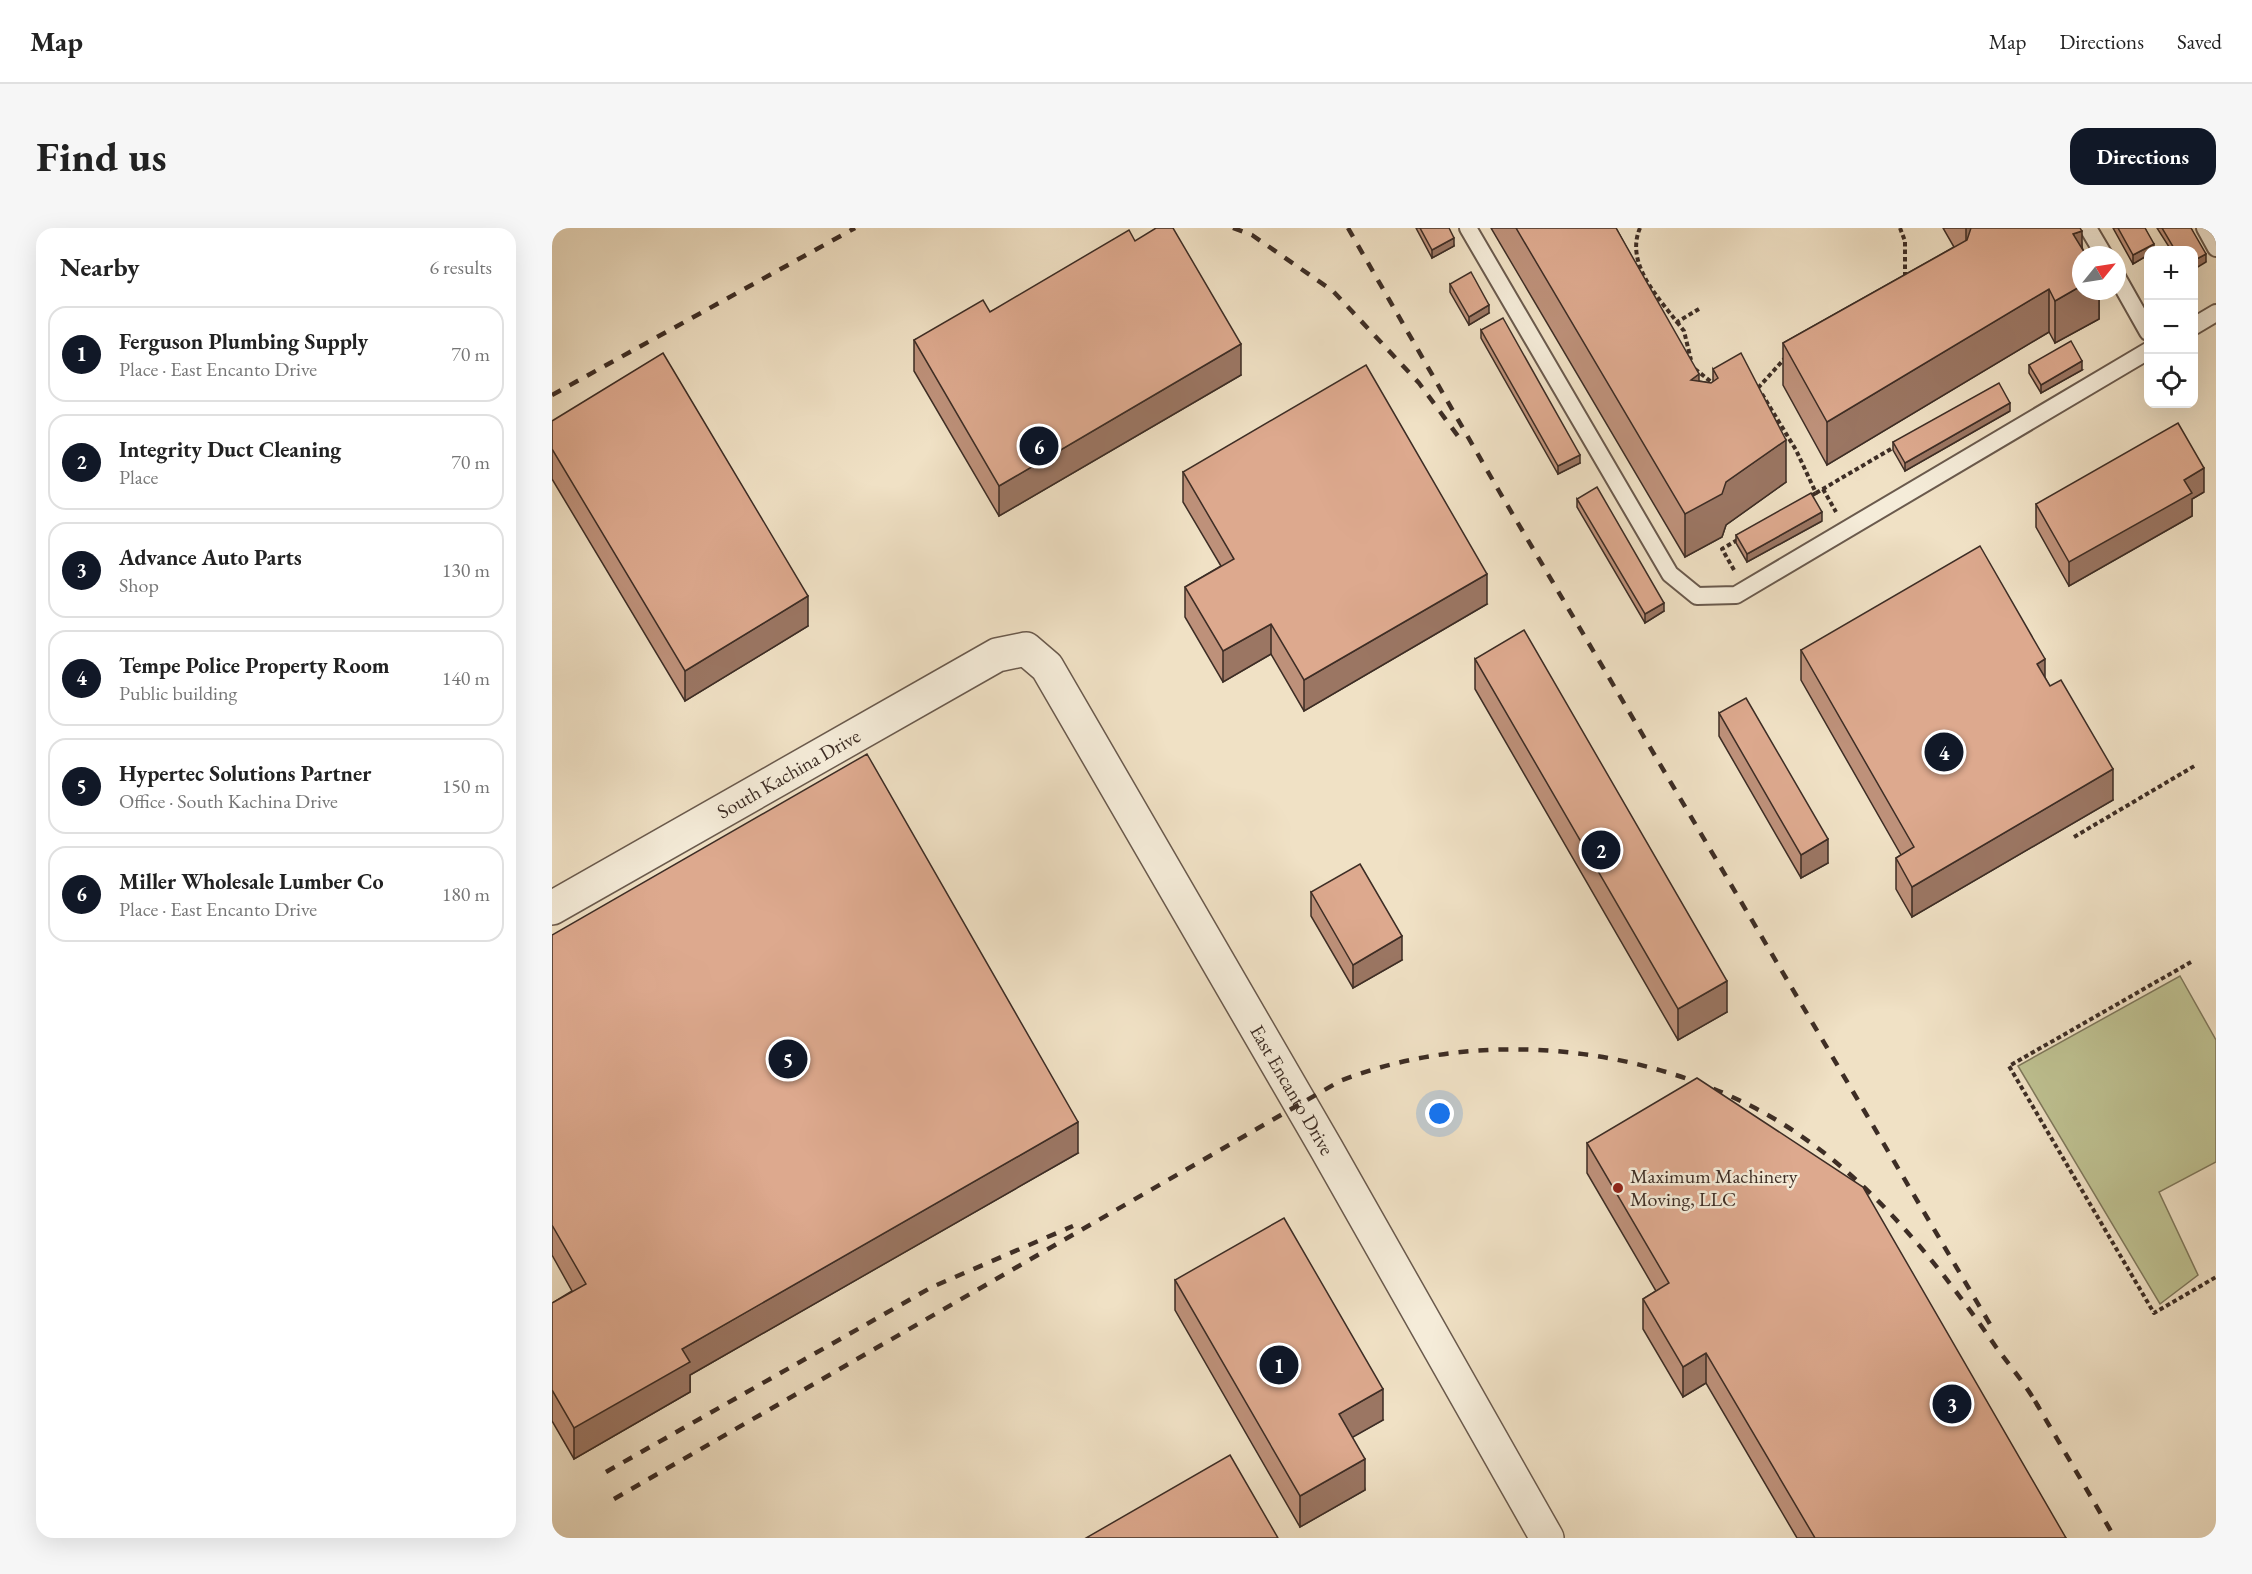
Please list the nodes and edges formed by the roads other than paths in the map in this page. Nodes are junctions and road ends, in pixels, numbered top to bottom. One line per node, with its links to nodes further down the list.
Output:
1 (1468, 228): 10 (lane)
2 (2088, 228): 4 (lane)
3 (2205, 228): 5 (lane)
4 (2099, 246)
5 (2216, 248)
6 (2126, 294): 9 (lane)
7 (2216, 314): 8 (lane)
8 (2198, 323)
9 (2144, 325)
10 (2144, 353)
11 (1026, 649): 12 (street, South Kachina Drive); 13 (street, East Encanto Drive)
12 (552, 908)
13 (1547, 1538)

